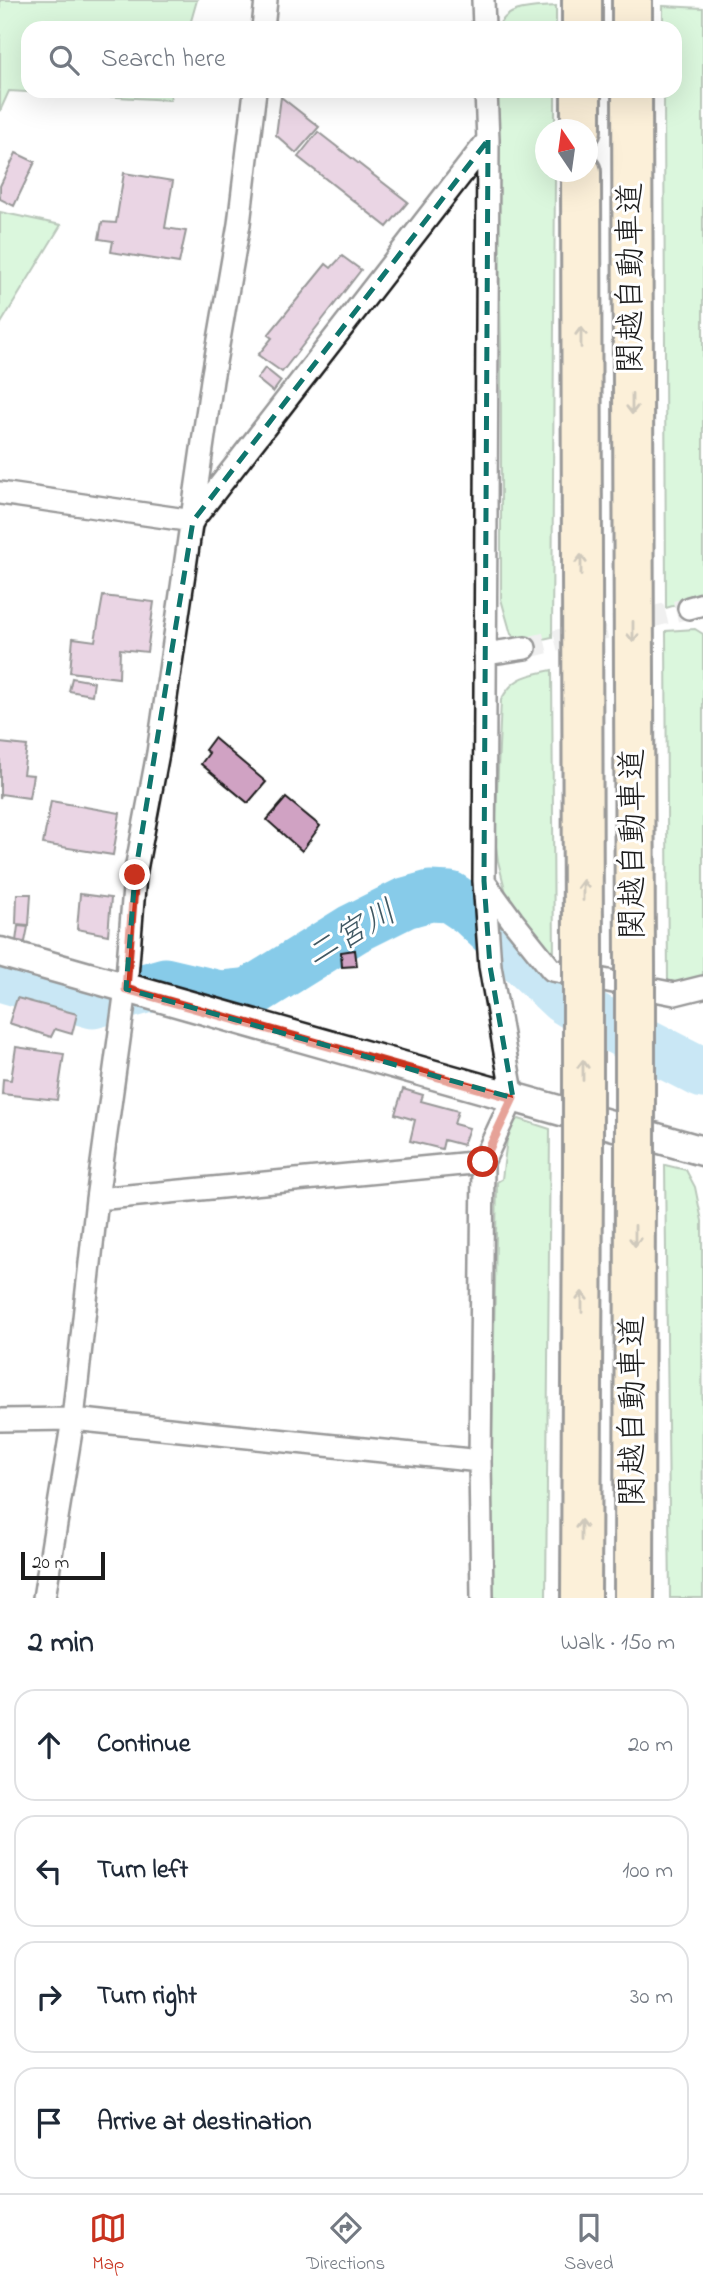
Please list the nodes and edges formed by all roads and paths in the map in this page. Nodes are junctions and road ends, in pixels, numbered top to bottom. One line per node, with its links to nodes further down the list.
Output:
1 (266, 0): 5 (street)
2 (483, 0): 6 (street)
3 (582, 0): 7 (highway)
4 (632, 0): 8 (highway)
5 (264, 21)
6 (484, 21)
7 (582, 21)
8 (632, 21)
9 (254, 98): 17 (street)
10 (486, 98): 14 (street)
11 (581, 98): 13 (highway)
12 (632, 98): 34 (highway, 関越自動車道, one-way to 34, bridge)
13 (581, 119)
14 (488, 140): 17 (street); 19 (street)
15 (581, 182): 33 (highway, 関越自動車道, one-way to 15, bridge)
16 (0, 493): 17 (street)
17 (193, 521): 23 (street)
18 (525, 648): 19 (street)
19 (485, 654): 20 (street)
20 (484, 881): 22 (street); 24 (street)
21 (0, 952): 23 (street)
22 (703, 986)
23 (126, 989): 24 (street); 27 (street)
24 (513, 1098): 25 (street); 26 (street)
25 (703, 1152)
26 (483, 1162): 27 (street); 30 (street)
27 (97, 1199): 28 (street)
28 (73, 1419): 29 (street); 30 (street); 31 (street)
29 (0, 1420)
30 (480, 1461): 32 (street)
31 (44, 1598)
32 (482, 1598)
33 (582, 1598)
34 (634, 1598)

